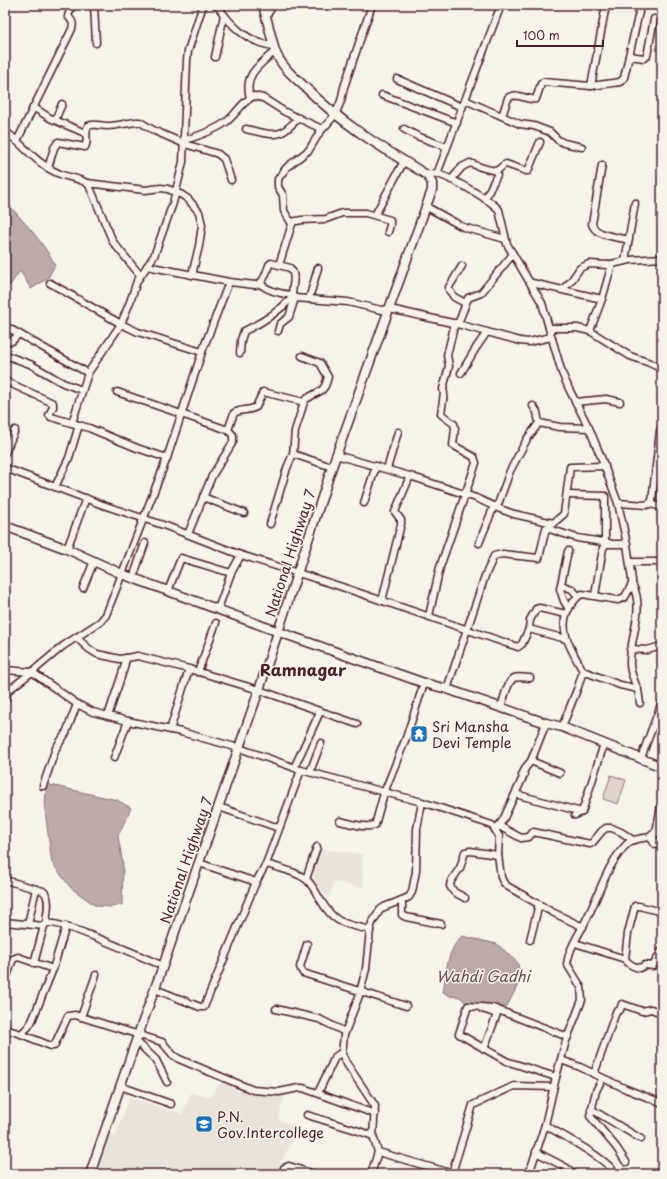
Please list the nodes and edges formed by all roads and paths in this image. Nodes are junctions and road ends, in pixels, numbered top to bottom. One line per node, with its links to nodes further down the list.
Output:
1 (72, 5): 25 (street)
2 (94, 5): 14 (street)
3 (203, 5): 37 (street)
4 (217, 5): 11 (street)
5 (263, 5): 12 (main road)
6 (273, 5): 12 (street)
7 (372, 5): 26 (street)
8 (501, 5): 22 (street)
9 (606, 5): 19 (street)
10 (639, 12): 16 (street)
11 (224, 15): 15 (street); 17 (street)
12 (266, 17): 15 (main road)
13 (654, 20): 16 (street)
14 (96, 43)
15 (274, 49): 21 (street); 26 (main road)
16 (629, 56): 19 (street)
17 (215, 57)
18 (396, 79): 24 (street)
19 (591, 86): 27 (street)
20 (382, 95): 30 (street)
21 (250, 98): 28 (street); 37 (street)
22 (465, 100): 24 (street); 27 (street)
23 (62, 104): 29 (street)
24 (462, 107): 30 (street)
25 (33, 108): 29 (street); 36 (street)
26 (335, 115): 32 (street); 41 (main road)
27 (502, 116): 40 (street)
28 (299, 118): 31 (street); 32 (street)
29 (55, 120): 35 (street)
30 (456, 124): 39 (street)
31 (246, 129)
32 (322, 129): 55 (street)
33 (404, 129): 39 (street)
34 (5, 132): 36 (street)
35 (85, 133): 37 (street); 43 (street)
36 (17, 141): 43 (street)
37 (185, 142): 47 (street); 50 (street)
38 (540, 142): 48 (street)
39 (447, 147): 44 (street)
40 (582, 147)
41 (404, 161): 45 (main road); 54 (street)
42 (602, 165): 58 (street)
43 (48, 168): 49 (street)
44 (437, 174): 45 (street); 48 (street)
45 (427, 175): 53 (main road, National Highway 7)
46 (497, 175): 51 (street)
47 (231, 180)
48 (451, 180): 51 (street)
49 (87, 183): 50 (street); 67 (street)
50 (176, 192): 64 (street); 68 (street)
51 (485, 199): 57 (street)
52 (635, 203): 58 (street)
53 (427, 207): 57 (street); 78 (main road, National Highway 7)
54 (375, 215): 55 (street); 56 (street)
55 (291, 222): 63 (street)
56 (388, 232)
57 (505, 239): 59 (street)
58 (629, 240): 61 (street)
59 (513, 254): 71 (street); 77 (street)
60 (662, 258): 61 (street)
61 (625, 261): 62 (street)
62 (612, 264): 73 (street); 76 (street)
63 (279, 265): 72 (street); 74 (street)
64 (147, 266): 67 (street); 68 (street)
65 (462, 266): 77 (street)
66 (318, 268): 75 (street)
67 (140, 275): 79 (street)
68 (192, 275): 69 (street)
69 (229, 282): 72 (street); 89 (street)
70 (50, 283): 79 (street)
71 (532, 283): 73 (street); 82 (street)
72 (260, 284): 74 (street)
73 (563, 289): 76 (street)
74 (294, 296): 75 (street); 83 (street); 90 (street)
75 (309, 299): 78 (street)
76 (602, 299): 84 (street)
77 (465, 303): 80 (street)
78 (390, 309): 80 (street); 114 (main road, National Highway 7)
79 (121, 324): 89 (street); 94 (street)
80 (456, 324): 85 (street); 123 (street)
81 (5, 326): 86 (street)
82 (549, 328): 84 (street); 87 (street)
83 (278, 331)
84 (590, 331): 93 (street)
85 (487, 332): 87 (street); 95 (street)
86 (19, 334): 88 (street); 94 (street)
87 (551, 337): 100 (street)
88 (5, 342)
89 (202, 352): 103 (street)
90 (240, 352)
91 (5, 355): 97 (street)
92 (302, 356): 99 (street)
93 (662, 369)
94 (88, 373): 97 (street)
95 (460, 374)
96 (5, 381): 104 (street)
97 (82, 390): 104 (street)
98 (117, 392): 103 (street)
99 (304, 402): 110 (street); 113 (street)
100 (575, 402): 101 (street); 108 (street)
101 (620, 402)
102 (533, 406): 105 (street)
103 (182, 414): 110 (street); 115 (street)
104 (72, 423): 106 (street)
105 (539, 423): 108 (street); 130 (street)
106 (79, 425): 115 (street); 122 (street)
107 (662, 426): 129 (street)
108 (589, 428): 118 (street)
109 (14, 430): 112 (street)
110 (228, 430): 125 (street)
111 (398, 432): 120 (street)
112 (5, 453)
113 (293, 454): 116 (street); 135 (street)
114 (336, 455): 116 (main road, National Highway 7); 117 (street)
115 (167, 458): 133 (street)
116 (332, 466): 150 (main road, National Highway 7)
117 (376, 466): 120 (street); 127 (street)
118 (605, 466): 124 (street); 128 (street)
119 (5, 468): 122 (street)
120 (387, 469): 121 (street)
121 (410, 476): 123 (street); 159 (street)
122 (55, 487): 126 (street)
123 (466, 495): 130 (street); 162 (street)
124 (567, 495): 134 (street); 141 (street)
125 (203, 497): 132 (street); 138 (street)
126 (86, 498): 133 (street); 143 (street)
127 (364, 503)
128 (618, 503): 129 (street); 142 (street)
129 (650, 504): 131 (street)
130 (495, 506): 134 (street); 140 (street)
131 (662, 507)
132 (244, 513)
133 (144, 518): 138 (street); 151 (street)
134 (553, 523): 137 (street)
135 (270, 524)
136 (5, 526): 143 (main road)
137 (546, 528): 141 (street); 165 (street)
138 (188, 534): 145 (street)
139 (145, 543): 152 (street)
140 (479, 543)
141 (607, 543): 142 (street); 157 (street)
142 (627, 544): 147 (street)
143 (67, 549): 146 (main road)
144 (568, 551): 154 (street)
145 (241, 555): 149 (street); 150 (street)
146 (94, 561): 151 (main road); 155 (street)
147 (630, 562): 148 (street); 153 (street)
148 (662, 562)
149 (231, 573): 156 (street); 160 (street)
150 (298, 573): 159 (street); 166 (main road, National Highway 7)
151 (122, 574): 152 (main road); 167 (street)
152 (133, 578): 156 (main road)
153 (632, 584): 157 (street); 170 (street)
154 (561, 585): 158 (street); 161 (street)
155 (83, 588)
156 (168, 591): 160 (main road)
157 (595, 595): 158 (street)
158 (578, 596): 161 (street)
159 (382, 601): 162 (street)
160 (218, 609): 166 (main road)
161 (568, 611): 164 (street); 168 (street)
162 (428, 616): 165 (street)
163 (216, 623): 176 (street)
164 (529, 629): 165 (street); 168 (street)
165 (467, 630): 180 (street)
166 (279, 632): 178 (main road); 181 (main road, National Highway 7)
167 (76, 637): 171 (street); 175 (street)
168 (566, 639): 174 (street)
169 (662, 646): 170 (street)
170 (630, 650): 179 (street)
171 (126, 658): 172 (street); 189 (street)
172 (189, 669): 176 (street); 194 (street)
173 (5, 670): 175 (street)
174 (583, 671): 179 (street); 193 (street)
175 (32, 672): 182 (street); 186 (street)
176 (198, 672): 181 (street)
177 (530, 678): 187 (street)
178 (424, 683): 180 (main road); 206 (street)
179 (638, 688): 185 (street)
180 (447, 689): 187 (main road)
181 (259, 690): 188 (street); 197 (main road, National Highway 7)
182 (6, 692): 183 (street)
183 (5, 701)
184 (662, 702): 199 (street)
185 (640, 703)
186 (77, 704): 189 (street); 205 (street)
187 (501, 707): 191 (main road)
188 (320, 712): 192 (street); 202 (street)
189 (108, 716): 190 (street)
190 (128, 721): 194 (street); 198 (street)
191 (546, 723): 193 (main road); 200 (street)
192 (357, 724)
193 (562, 727): 196 (main road)
194 (170, 730): 197 (street)
195 (321, 743): 203 (street)
196 (604, 744): 199 (main road); 211 (street)
197 (239, 748): 202 (street); 210 (main road, National Highway 7)
198 (114, 758)
199 (641, 758): 201 (main road)
200 (531, 761): 204 (street); 207 (street)
201 (662, 767)
202 (298, 769): 203 (street); 214 (street)
203 (310, 772): 206 (street)
204 (560, 773)
205 (43, 786)
206 (384, 792): 208 (street); 213 (street)
207 (515, 794): 211 (street); 215 (street)
208 (422, 802): 215 (street); 228 (street)
209 (662, 806): 216 (main road)
210 (219, 807): 214 (street); 221 (main road, National Highway 7)
211 (582, 812): 212 (street)
212 (575, 815)
213 (340, 821)
214 (279, 828): 222 (street)
215 (497, 828): 217 (street); 220 (street)
216 (657, 834): 217 (street); 218 (main road)
217 (633, 840): 236 (street)
218 (662, 842)
219 (317, 847): 223 (street)
220 (498, 855): 227 (street); 229 (street)
221 (199, 863): 225 (street); 244 (main road, National Highway 7)
222 (266, 864): 223 (street); 225 (street)
223 (306, 879): 237 (street)
224 (5, 880): 226 (street)
225 (256, 882): 249 (street)
226 (36, 889): 232 (street); 233 (street)
227 (465, 898)
228 (402, 900): 234 (street); 237 (street)
229 (539, 904): 236 (street); 238 (street)
230 (662, 912): 242 (street)
231 (5, 922): 232 (street)
232 (28, 924): 233 (street)
233 (45, 924): 235 (street); 243 (street)
234 (441, 924)
235 (66, 926): 244 (street); 246 (street)
236 (583, 927): 239 (street)
237 (370, 930): 250 (street)
238 (530, 940)
239 (575, 943): 242 (street); 259 (street)
240 (307, 944): 250 (street)
241 (662, 950): 242 (street)
242 (625, 959)
243 (34, 963): 245 (street); 246 (street)
244 (163, 966): 249 (main road, National Highway 7)
245 (7, 969): 248 (street)
246 (53, 969): 258 (street)
247 (96, 975): 255 (street)
248 (5, 982)
249 (155, 989): 260 (main road, National Highway 7)
250 (360, 991): 251 (street); 257 (street)
251 (406, 1006)
252 (475, 1006): 259 (street); 261 (street); 261 (street)
253 (276, 1009): 257 (street)
254 (662, 1013): 264 (street)
255 (81, 1017): 258 (street); 260 (street)
256 (5, 1029): 258 (street)
257 (345, 1032): 262 (street)
258 (21, 1034)
259 (568, 1037): 263 (street)
260 (137, 1038): 267 (street); 268 (main road, National Highway 7); 270 (street)
261 (484, 1049): 265 (street)
262 (342, 1054): 270 (street); 274 (street)
263 (561, 1060): 264 (street); 265 (street)
264 (594, 1074): 266 (street)
265 (556, 1077): 269 (street)
266 (602, 1079): 271 (street); 273 (street)
267 (167, 1082)
268 (120, 1086): 272 (street); 283 (main road, National Highway 7)
269 (553, 1087): 276 (street); 288 (street)
270 (318, 1093): 274 (street)
271 (662, 1103)
272 (171, 1104)
273 (591, 1109): 278 (street); 281 (street)
274 (375, 1114): 277 (street)
275 (307, 1115): 277 (street)
276 (546, 1124): 280 (street); 291 (street)
277 (373, 1136): 279 (street)
278 (641, 1139)
279 (378, 1152): 282 (street); 286 (street)
280 (536, 1152): 289 (street); 290 (street)
281 (626, 1162)
282 (438, 1169): 287 (street); 288 (street)
283 (90, 1174)
284 (282, 1174): 285 (street)
285 (314, 1174)
286 (371, 1174)
287 (431, 1174)
288 (453, 1174)
289 (529, 1174)
290 (575, 1174)
291 (615, 1174)

